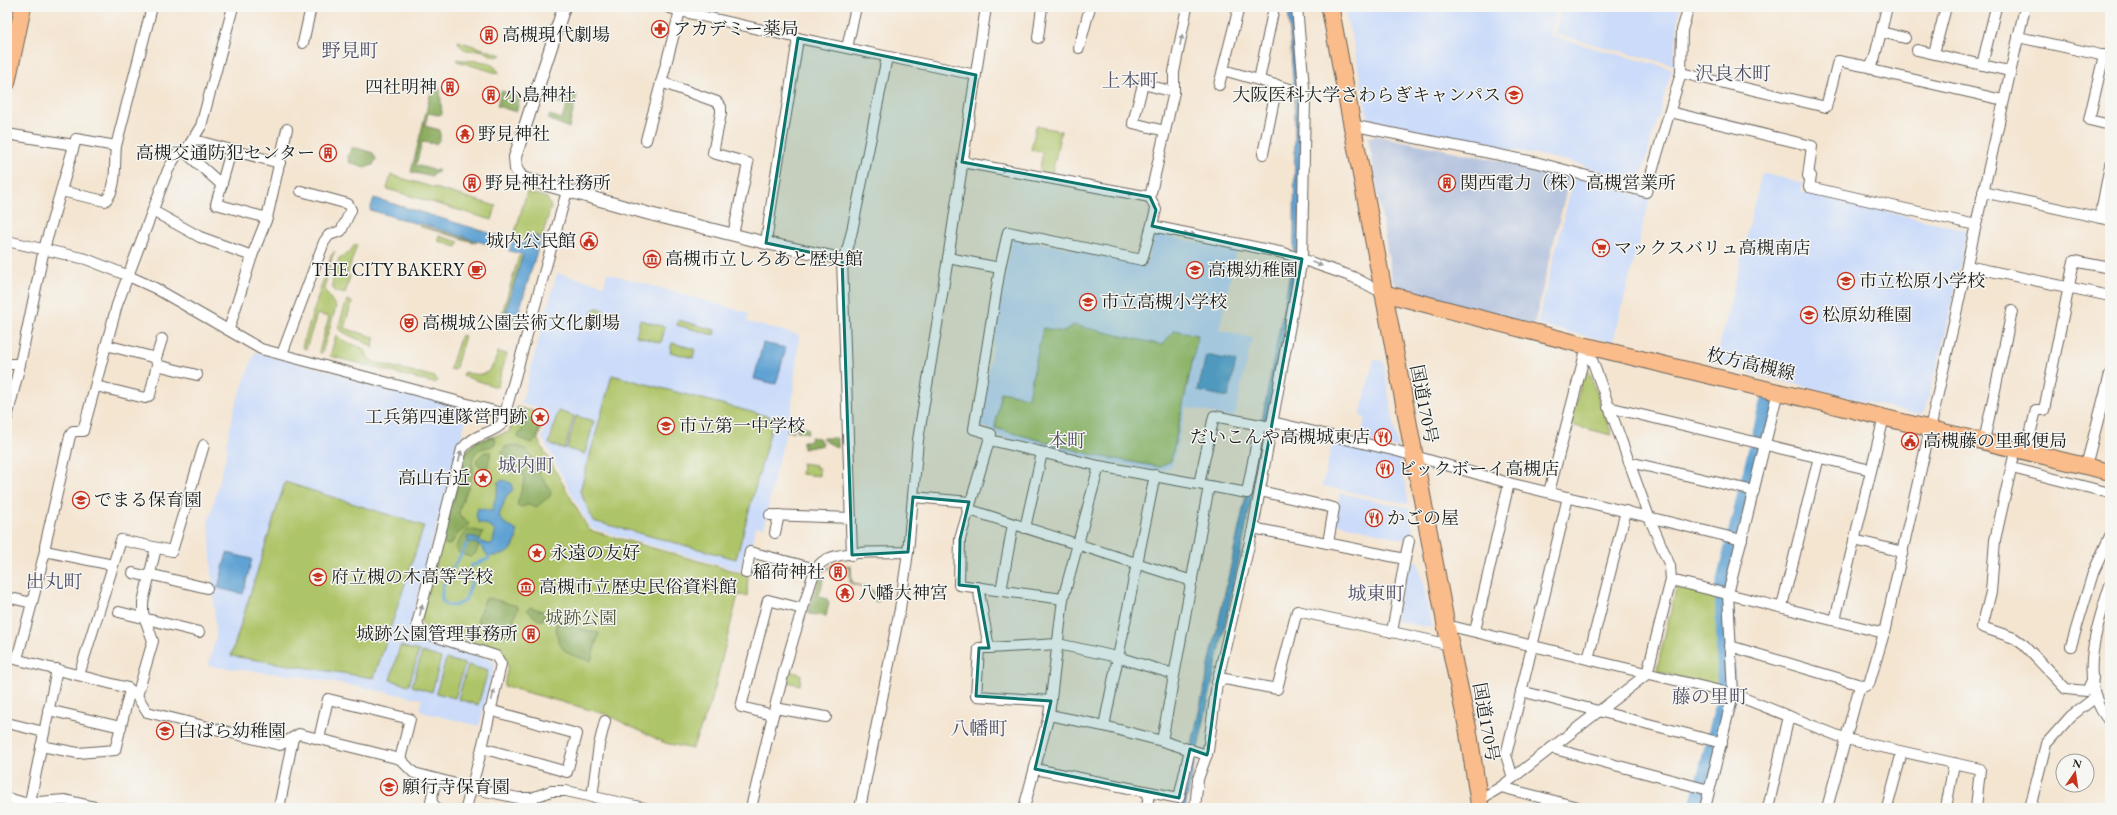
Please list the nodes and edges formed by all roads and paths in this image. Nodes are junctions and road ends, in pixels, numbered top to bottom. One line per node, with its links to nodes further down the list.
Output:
1 (23, 7): 42 (main road)
2 (152, 7): 57 (street)
3 (233, 7): 54 (street)
4 (311, 7): 27 (street)
5 (564, 7): 67 (street)
6 (666, 7): 21 (street)
7 (856, 7): 28 (street)
8 (984, 7): 39 (street)
9 (1042, 7): 25 (street)
10 (1090, 7): 29 (street)
11 (1187, 7): 46 (street, one-way to 11)
12 (1239, 7): 36 (street)
13 (1274, 7): 40 (street)
14 (1297, 7): 82 (street)
15 (1330, 7): 49 (highway, 国道170号)
16 (1689, 7): 38 (street)
17 (1887, 7): 22 (street)
18 (1946, 7): 31 (street)
19 (1996, 7): 34 (street)
20 (2025, 7): 23 (street)
21 (681, 9): 24 (street); 41 (street)
22 (1881, 32): 26 (street); 35 (street)
23 (2018, 37): 33 (street); 37 (street)
24 (798, 38): 28 (street); 77 (street)
25 (1038, 38)
26 (1905, 38)
27 (303, 43)
28 (847, 48): 32 (street)
29 (1079, 48)
30 (1917, 50): 31 (street)
31 (1934, 53): 34 (street)
32 (887, 56): 39 (street); 81 (street)
33 (2107, 56): 50 (street)
34 (1982, 65): 37 (street)
35 (1869, 67): 38 (street); 47 (street)
36 (1223, 70): 40 (street); 43 (street)
37 (2010, 71): 47 (street)
38 (1681, 73): 48 (street)
39 (976, 75): 61 (street)
40 (1259, 80): 44 (street)
41 (661, 82): 55 (street); 75 (street)
42 (7, 83)
43 (1219, 85)
44 (1278, 85): 45 (street); 60 (street)
45 (1290, 89)
46 (1174, 92): 52 (street); 52 (street)
47 (2003, 100): 68 (street)
48 (1670, 112): 49 (street); 73 (street)
49 (1351, 125): 88 (highway, 国道170号)
50 (2110, 125)
51 (287, 129): 62 (street)
52 (1165, 131): 69 (street)
53 (7, 134): 56 (street)
54 (194, 140): 58 (street); 59 (street)
55 (646, 140)
56 (74, 145): 57 (street); 65 (street)
57 (116, 146): 65 (street)
58 (231, 151): 62 (street); 64 (street)
59 (185, 152): 64 (street); 70 (street)
60 (1263, 154)
61 (962, 162): 69 (street, one-way to 69); 80 (street)
62 (280, 163): 71 (street)
63 (2110, 165): 72 (street)
64 (222, 185): 71 (street)
65 (61, 191): 78 (street)
66 (301, 191): 95 (street)
67 (567, 191): 75 (street); 104 (street)
68 (1983, 192): 72 (street); 73 (street)
69 (1150, 197): 74 (street)
70 (153, 211): 79 (street); 86 (street)
71 (267, 218): 79 (street)
72 (2105, 219)
73 (1976, 225): 83 (street)
74 (1152, 226): 82 (street, one-way to 82); 84 (street)
75 (732, 235): 77 (street)
76 (7, 241): 78 (street)
77 (766, 243): 81 (street)
78 (44, 249): 86 (street); 98 (street)
79 (252, 256): 91 (street)
80 (948, 258): 84 (street); 131 (street)
81 (842, 259): 136 (street)
82 (1302, 259): 88 (street, one-way to 88); 108 (street)
83 (1967, 266): 87 (street); 109 (street)
84 (1000, 268): 110 (street)
85 (2110, 268): 87 (street)
86 (129, 276): 91 (street); 93 (street)
87 (2068, 288): 89 (street); 117 (street)
88 (1383, 293): 94 (main road, 枚方高槻線); 115 (highway, 国道170号)
89 (2110, 296)
90 (2012, 311): 111 (street)
91 (229, 329): 95 (street)
92 (162, 339): 96 (street)
93 (106, 344): 96 (street); 101 (street)
94 (1587, 346): 102 (main road, 枚方高槻線); 103 (street); 129 (street)
95 (282, 354): 104 (street)
96 (156, 362): 100 (street); 101 (street)
97 (7, 364): 98 (street)
98 (20, 364): 106 (street)
99 (2110, 374): 120 (street)
100 (197, 375)
101 (96, 386): 148 (street)
102 (1778, 391): 105 (main road, 枚方高槻線); 112 (street)
103 (1608, 407): 112 (street); 118 (street)
104 (505, 414): 201 (street, one-way to 104)
105 (1884, 417): 109 (main road, 枚方高槻線); 121 (street)
106 (7, 418)
107 (1260, 425): 108 (street); 125 (street); 126 (street)
108 (1272, 425): 115 (street); 128 (street)
109 (1930, 428): 111 (main road, 枚方高槻線); 150 (street)
110 (990, 440): 114 (street); 133 (street)
111 (1984, 441): 117 (main road, 枚方高槻線)
112 (1760, 443): 116 (street); 127 (street)
113 (204, 445): 147 (street)
114 (1042, 453): 119 (street); 138 (street)
115 (1414, 456): 124 (street); 174 (highway, 国道170号)
116 (1819, 457): 121 (street); 169 (street)
117 (2017, 460): 120 (main road, 枚方高槻線); 130 (street); 192 (street)
118 (1629, 462): 127 (street); 135 (street)
119 (1099, 466): 123 (street); 146 (street)
120 (2086, 466): 122 (main road, 枚方高槻線)
121 (1871, 470): 143 (street)
122 (2110, 472)
123 (1155, 475): 125 (street); 153 (street)
124 (1509, 483): 129 (street); 175 (street)
125 (1199, 484): 126 (street)
126 (1209, 486): 160 (street)
127 (1749, 490): 142 (street)
128 (1260, 491): 139 (street); 145 (street)
129 (1549, 492): 132 (street)
130 (2110, 493)
131 (913, 497): 133 (street); 149 (street)
132 (1568, 497): 134 (street); 181 (street)
133 (969, 506): 137 (street); 162 (street)
134 (1626, 511): 135 (street); 187 (street)
135 (1649, 517): 142 (street); 159 (street)
136 (851, 518): 140 (street); 151 (street)
137 (1013, 524): 138 (street); 164 (street)
138 (1025, 528): 146 (street)
139 (1253, 528): 145 (street); 193 (street)
140 (775, 533)
141 (2110, 536): 183 (street)
142 (1738, 539): 165 (street)
143 (1854, 540): 150 (street); 173 (street)
144 (1409, 541): 152 (street)
145 (1328, 543): 152 (street)
146 (1077, 544): 153 (street); 167 (street)
147 (156, 548): 154 (street); 158 (street)
148 (45, 551): 154 (street); 168 (street)
149 (908, 552): 151 (street); 245 (street)
150 (1903, 552): 178 (street)
151 (852, 555): 155 (street)
152 (1405, 559): 177 (street)
153 (1136, 562): 160 (street); 185 (street)
154 (113, 565): 189 (street)
155 (816, 569): 157 (street); 170 (street)
156 (133, 573): 158 (street)
157 (746, 574)
158 (149, 576): 163 (street); 172 (street)
159 (1671, 580): 165 (street); 191 (street)
160 (1192, 581): 190 (street)
161 (2110, 585): 192 (street)
162 (978, 587): 164 (street); 184 (street)
163 (207, 588)
164 (1002, 591): 167 (street)
165 (1724, 593): 169 (street); 182 (street)
166 (7, 597): 168 (street)
167 (1063, 600): 179 (street)
168 (32, 603): 186 (street)
169 (1782, 606): 173 (street)
170 (802, 608): 202 (street); 202 (street)
171 (120, 612): 172 (street)
172 (145, 619): 176 (street); 196 (street)
173 (1835, 620): 178 (street)
174 (1446, 625): 175 (street); 180 (highway, 国道170号)
175 (1475, 631): 181 (street)
176 (199, 632)
177 (1392, 632): 180 (street); 193 (street)
178 (1884, 633): 194 (street)
179 (1058, 644): 184 (street); 185 (street); 199 (street)
180 (1451, 645): 237 (highway, 国道170号)
181 (1532, 645): 187 (street); 195 (street)
182 (1730, 646): 194 (street); 197 (street)
183 (2071, 646)
184 (989, 648): 199 (street)
185 (1117, 657): 190 (street); 210 (street)
186 (12, 658): 188 (street)
187 (1588, 660): 191 (street)
188 (57, 669): 189 (street); 200 (street)
189 (79, 674): 196 (street)
190 (1174, 674): 216 (street)
191 (1648, 674): 197 (street); 203 (street)
192 (2093, 678): 198 (street)
193 (1217, 683): 223 (street)
194 (1864, 686): 215 (street)
195 (1521, 691): 203 (street); 228 (street)
196 (133, 693): 211 (street); 213 (street)
197 (1729, 693): 205 (street); 217 (street)
198 (2096, 697): 208 (street); 256 (street)
199 (1051, 701): 204 (street)
200 (48, 710): 211 (street); 212 (street)
201 (489, 710): 219 (street); 219 (street)
202 (774, 711): 206 (street); 244 (street)
203 (1598, 712): 217 (street); 220 (street)
204 (1049, 715): 210 (street); 226 (street)
205 (1789, 716): 215 (street); 251 (street)
206 (826, 718)
207 (605, 721): 233 (street)
208 (2110, 722)
209 (7, 723): 212 (street)
210 (1104, 726): 216 (street)
211 (121, 727): 218 (street)
212 (44, 732): 218 (street)
213 (292, 738): 214 (street); 239 (street)
214 (319, 739): 224 (street); 224 (street)
215 (1846, 739): 222 (street); 252 (street)
216 (1162, 741): 221 (street)
217 (1717, 742): 231 (street)
218 (41, 746): 236 (street)
219 (482, 748): 230 (street)
220 (1551, 748): 228 (street); 231 (street)
221 (1190, 750): 223 (street); 232 (street)
222 (1902, 752): 225 (street); 253 (street)
223 (1206, 755): 248 (street)
224 (400, 759): 227 (street)
225 (1954, 763): 254 (street); 255 (street)
226 (1035, 769): 232 (street); 246 (street)
227 (436, 778): 230 (street); 240 (street)
228 (1513, 778): 229 (street)
229 (1501, 787): 237 (street); 249 (street)
230 (472, 788): 235 (street); 241 (street)
231 (1705, 789): 250 (street)
232 (1149, 792): 247 (street)
233 (592, 797): 235 (street); 243 (street)
234 (7, 798): 236 (street)
235 (532, 798): 242 (street)
236 (27, 804): 238 (street)
237 (1479, 804)
238 (100, 808)
239 (280, 808)
240 (436, 808)
241 (466, 808)
242 (528, 808)
243 (645, 808)
244 (751, 808)
245 (860, 808)
246 (1024, 808)
247 (1147, 808)
248 (1195, 808)
249 (1581, 808)
250 (1705, 808)
251 (1768, 808)
252 (1827, 808)
253 (1887, 808)
254 (1946, 808)
255 (1976, 808)
256 (2030, 808)

